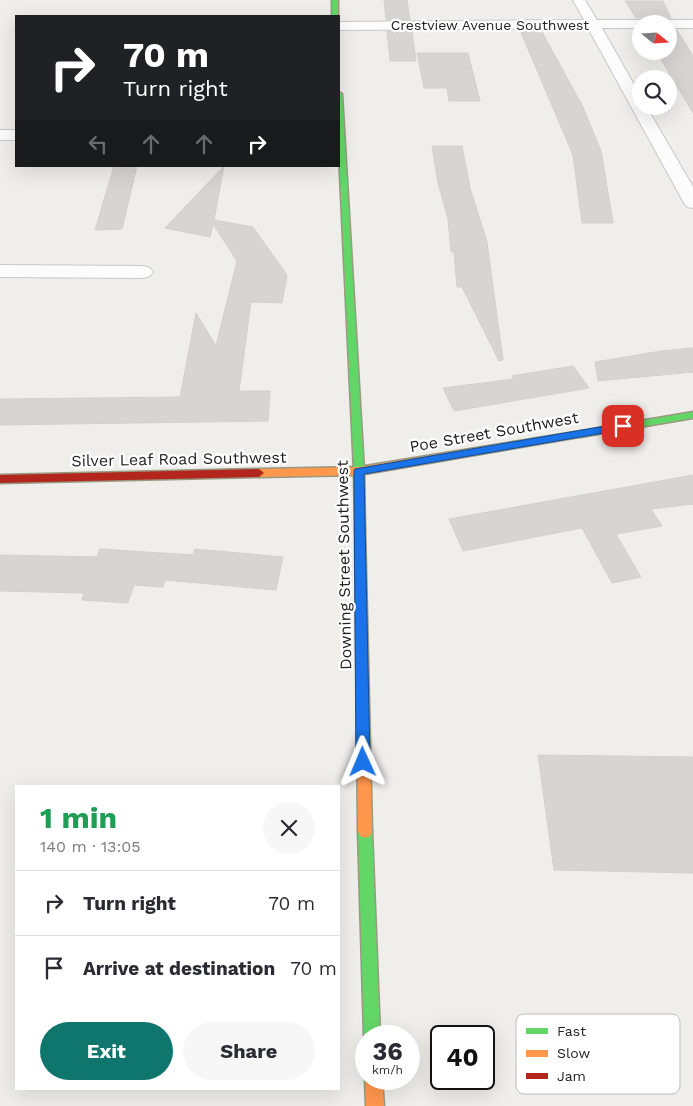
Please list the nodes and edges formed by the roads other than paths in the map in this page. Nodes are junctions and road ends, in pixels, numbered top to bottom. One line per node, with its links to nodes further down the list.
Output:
1 (335, 0): 3 (street)
2 (579, 0): 4 (street)
3 (335, 15)
4 (593, 24): 5 (street, Crestview Avenue Southwest); 8 (street, Crestview Avenue Southwest); 12 (street)
5 (632, 24)
6 (678, 24): 7 (street)
7 (693, 24)
8 (340, 26)
9 (340, 132): 16 (street, Downing Street Southwest)
10 (15, 135): 11 (street)
11 (0, 136)
12 (693, 202)
13 (0, 272): 14 (street)
14 (143, 272)
15 (693, 415): 16 (street, Poe Street Southwest)
16 (359, 471): 17 (street, Silver Leaf Road Southwest); 18 (street, Downing Street Southwest)
17 (0, 479)
18 (372, 1025)
19 (374, 1090): 20 (street)
20 (375, 1106)

